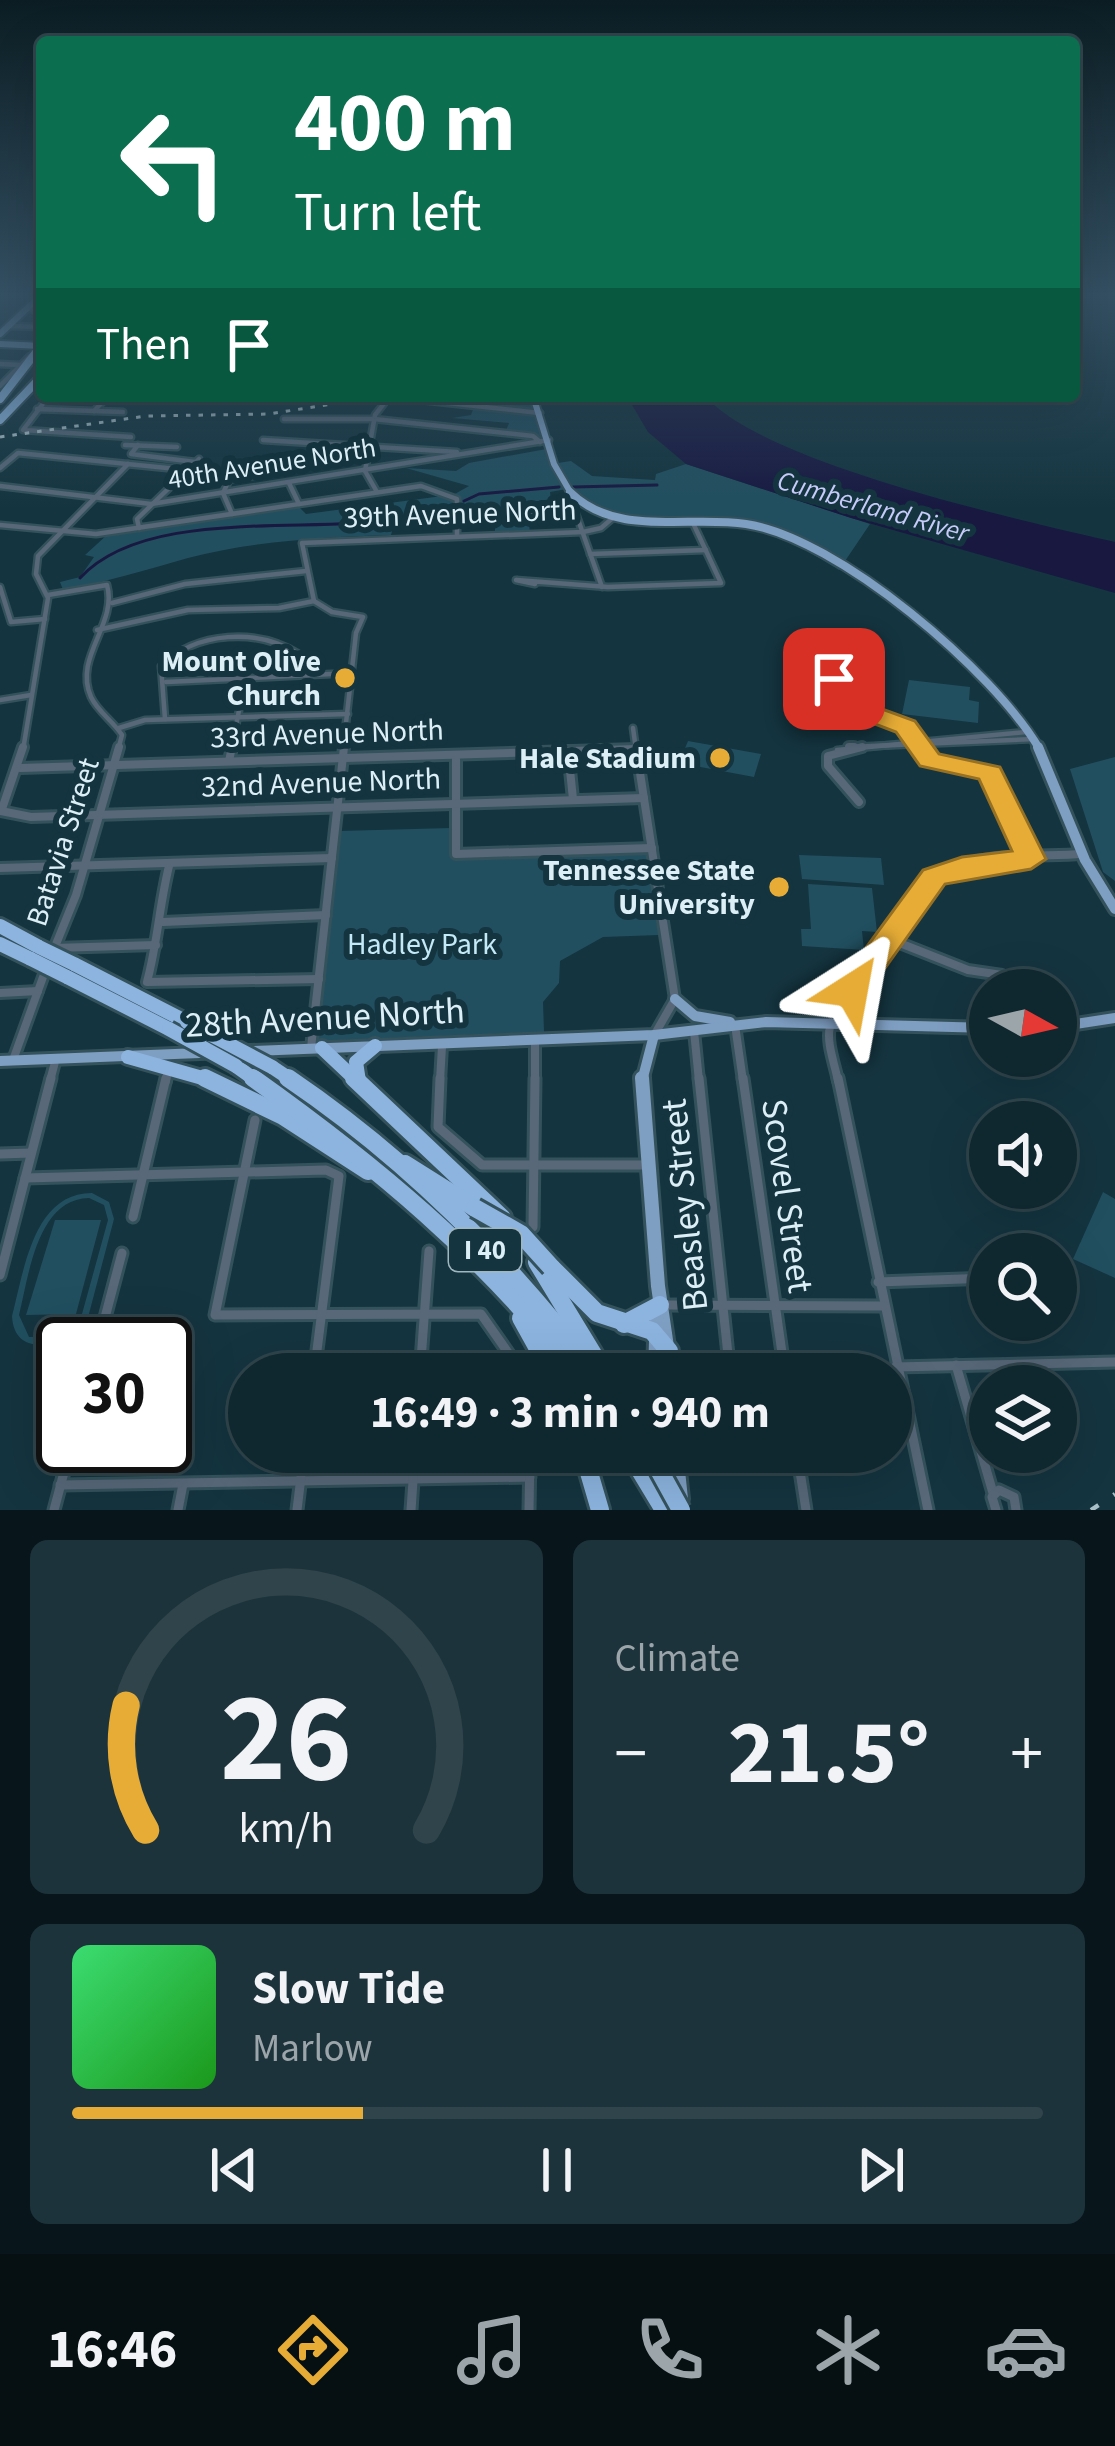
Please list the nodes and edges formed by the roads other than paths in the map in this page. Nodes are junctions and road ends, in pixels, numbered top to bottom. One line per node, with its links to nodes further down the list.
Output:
1 (25, 367): 4 (highway)
2 (36, 371): 10 (highway)
3 (36, 390): 17 (highway)
4 (0, 399)
5 (39, 402): 11 (street)
6 (102, 402): 12 (street)
7 (383, 402): 15 (street)
8 (440, 402): 14 (street)
9 (535, 402): 14 (main road)
10 (0, 409)
11 (37, 409): 12 (street); 21 (street)
12 (94, 411): 13 (street)
13 (124, 412)
14 (540, 413): 19 (main road)
15 (374, 418): 16 (street); 19 (street); 20 (street)
16 (284, 419)
17 (0, 421)
18 (263, 440): 20 (street)
19 (544, 441): 22 (street, 40th Avenue North); 42 (main road)
20 (370, 442): 22 (street); 30 (street)
21 (132, 443): 23 (street); 23 (street); 24 (street)
22 (467, 453): 30 (street, 40th Avenue North)
23 (164, 459): 26 (street); 29 (street)
24 (112, 462): 25 (street); 27 (street)
25 (128, 464): 26 (street); 37 (street)
26 (156, 467): 29 (street)
27 (0, 468)
28 (297, 469): 32 (street)
29 (187, 470): 38 (street)
30 (365, 471): 33 (street, 40th Avenue North); 35 (street)
31 (233, 472): 32 (street)
32 (227, 480): 36 (street)
33 (290, 483): 36 (street, 40th Avenue North); 39 (street)
34 (0, 486): 37 (street, 40th Avenue North)
35 (376, 491): 39 (street); 48 (street)
36 (224, 493): 38 (street, 40th Avenue North); 41 (street)
37 (94, 497): 38 (street, 40th Avenue North); 47 (street)
38 (151, 504): 45 (street)
39 (299, 504): 41 (street)
40 (530, 512): 46 (street)
41 (232, 514): 45 (street)
42 (615, 516): 43 (main road); 46 (street, 39th Avenue North)
43 (692, 519): 49 (street); 74 (main road)
44 (0, 524): 47 (street)
45 (139, 528): 47 (street)
46 (582, 529): 48 (street, 39th Avenue North); 50 (street)
47 (59, 532): 55 (street)
48 (457, 535): 51 (street, 39th Avenue North)
49 (706, 550): 50 (street); 54 (street)
50 (590, 554): 54 (street)
51 (306, 571): 56 (street); 57 (street)
52 (535, 584): 54 (street)
53 (0, 587): 59 (street)
54 (602, 587)
55 (48, 595): 57 (street); 58 (street)
56 (314, 601): 61 (street); 63 (street)
57 (112, 603): 61 (street, Batavia Street)
58 (45, 619): 59 (street); 67 (street)
59 (11, 622): 60 (street)
60 (0, 626)
61 (98, 630): 72 (street, Batavia Street)
62 (826, 641): 75 (street)
63 (352, 673): 64 (street); 69 (street)
64 (298, 674): 65 (street); 66 (street)
65 (246, 676): 66 (street); 70 (street)
66 (166, 682): 71 (street)
67 (31, 695): 68 (street); 82 (street)
68 (0, 700)
69 (348, 714): 70 (street); 79 (street)
70 (238, 717): 71 (street); 80 (street)
71 (165, 719): 72 (street)
72 (119, 728): 81 (street, Batavia Street)
73 (633, 728): 76 (street)
74 (1032, 735): 75 (street); 91 (main road)
75 (917, 743): 86 (street); 93 (street)
76 (636, 749): 77 (street, 33rd Avenue North); 83 (street)
77 (568, 751): 78 (street, 33rd Avenue North); 84 (street)
78 (456, 755): 79 (street, 33rd Avenue North); 85 (street)
79 (343, 758): 80 (street, 33rd Avenue North); 87 (street)
80 (229, 761): 81 (street, 33rd Avenue North)
81 (114, 765): 82 (street, 33rd Avenue North); 89 (street, Batavia Street)
82 (20, 768): 88 (street)
83 (644, 798): 84 (street, 32nd Avenue North); 90 (street)
84 (573, 799): 85 (street, 32nd Avenue North)
85 (456, 802): 87 (street, 32nd Avenue North); 90 (street)
86 (859, 802)
87 (338, 806): 89 (street, 32nd Avenue North); 92 (street)
88 (2, 807): 89 (street, 32nd Avenue North)
89 (99, 814): 95 (street, Batavia Street)
90 (652, 848): 110 (street)
91 (1082, 854): 93 (street); 97 (main road)
92 (332, 858): 94 (street); 98 (street)
93 (1031, 859): 101 (street)
94 (169, 864): 95 (street); 99 (street)
95 (84, 867): 96 (street); 104 (street, Batavia Street)
96 (0, 868)
97 (1115, 909)
98 (326, 915): 99 (street); 107 (street)
99 (163, 922): 103 (street)
100 (0, 926): 104 (highway, I 40)
101 (887, 938): 106 (street); 112 (street)
102 (0, 944): 104 (highway, I 40)
103 (156, 945): 104 (street); 107 (street)
104 (41, 951): 105 (highway, I 40, bridge); 108 (street, Batavia Street)
105 (70, 970): 131 (highway, I 40, bridge); 139 (highway, I 40, bridge)
106 (969, 970)
107 (319, 979): 122 (street)
108 (38, 991): 109 (street); 126 (street, Batavia Street)
109 (0, 993)
110 (675, 999): 113 (main road); 118 (street)
111 (1115, 1018): 114 (main road)
112 (832, 1020): 113 (main road); 116 (main road); 147 (street)
113 (766, 1022): 115 (main road, 28th Avenue North)
114 (1077, 1024)
115 (735, 1025): 117 (main road, 28th Avenue North); 149 (street, Scovel Street)
116 (969, 1027)
117 (694, 1031): 118 (main road, 28th Avenue North); 151 (street, Beasley Street)
118 (653, 1035): 119 (main road, 28th Avenue North); 134 (main road)
119 (535, 1039): 120 (main road, 28th Avenue North); 135 (street)
120 (442, 1042): 121 (main road, 28th Avenue North); 135 (street)
121 (375, 1046): 122 (main road, 28th Avenue North); 129 (highway)
122 (316, 1048): 123 (main road, 28th Avenue North); 129 (highway)
123 (199, 1054): 124 (main road, 28th Avenue North); 127 (highway)
124 (128, 1057): 125 (main road, 28th Avenue North); 127 (highway)
125 (56, 1058): 126 (main road, 28th Avenue North); 133 (street)
126 (6, 1061)
127 (202, 1074): 139 (highway)
128 (167, 1075): 137 (street)
129 (359, 1083): 165 (highway)
130 (255, 1120): 136 (street)
131 (365, 1136): 156 (highway, bridge); 164 (highway, I 40)
132 (0, 1154): 133 (street)
133 (31, 1154): 138 (street)
134 (649, 1165): 135 (street); 150 (main road)
135 (535, 1166): 141 (street)
136 (244, 1173): 137 (street); 154 (street); 154 (street)
137 (143, 1174): 138 (street); 140 (street)
138 (25, 1178): 142 (street)
139 (400, 1192): 148 (highway, I 40)
140 (133, 1217)
141 (533, 1227)
142 (3, 1251): 145 (street)
143 (429, 1251): 153 (street)
144 (122, 1253): 155 (street)
145 (0, 1275)
146 (969, 1279): 147 (street)
147 (878, 1282): 152 (street)
148 (508, 1296): 162 (highway); 163 (highway, I 40)
149 (778, 1304): 151 (street); 152 (street); 168 (street, Scovel Street)
150 (660, 1305): 151 (street); 156 (highway); 157 (main road); 158 (main road)
151 (722, 1305): 167 (street, Beasley Street)
152 (883, 1306): 169 (street)
153 (424, 1311): 154 (street); 160 (street); 161 (street)
154 (322, 1313): 159 (street)
155 (105, 1317)
156 (623, 1324): 157 (highway)
157 (652, 1331): 158 (highway); 166 (main road)
158 (669, 1351)
159 (317, 1353)
160 (421, 1353)
161 (509, 1353)
162 (540, 1353)
163 (558, 1353)
164 (576, 1353)
165 (592, 1353)
166 (654, 1353)
167 (728, 1353)
168 (783, 1353)
169 (892, 1353)
170 (1115, 1361): 171 (street)
171 (956, 1365): 172 (street); 189 (street)
172 (912, 1366)
173 (912, 1440): 199 (street)
174 (63, 1473): 188 (street)
175 (302, 1473): 185 (street)
176 (414, 1473): 186 (street)
177 (530, 1473): 184 (street)
178 (589, 1473): 195 (highway)
179 (642, 1473): 196 (highway)
180 (661, 1473): 197 (highway, bridge)
181 (663, 1473): 196 (main road)
182 (678, 1473): 197 (main road)
183 (800, 1473): 198 (street)
184 (530, 1477): 186 (street); 194 (street)
185 (301, 1480): 186 (street); 187 (street); 192 (street)
186 (413, 1480): 193 (street)
187 (183, 1482): 188 (street); 191 (street)
188 (60, 1485): 190 (street)
189 (993, 1493): 200 (street); 201 (street)
190 (54, 1510)
191 (178, 1510)
192 (297, 1510)
193 (410, 1510)
194 (530, 1510)
195 (600, 1510)
196 (665, 1510)
197 (681, 1510)
198 (806, 1510)
199 (928, 1510)
200 (996, 1510)
201 (1016, 1510)

